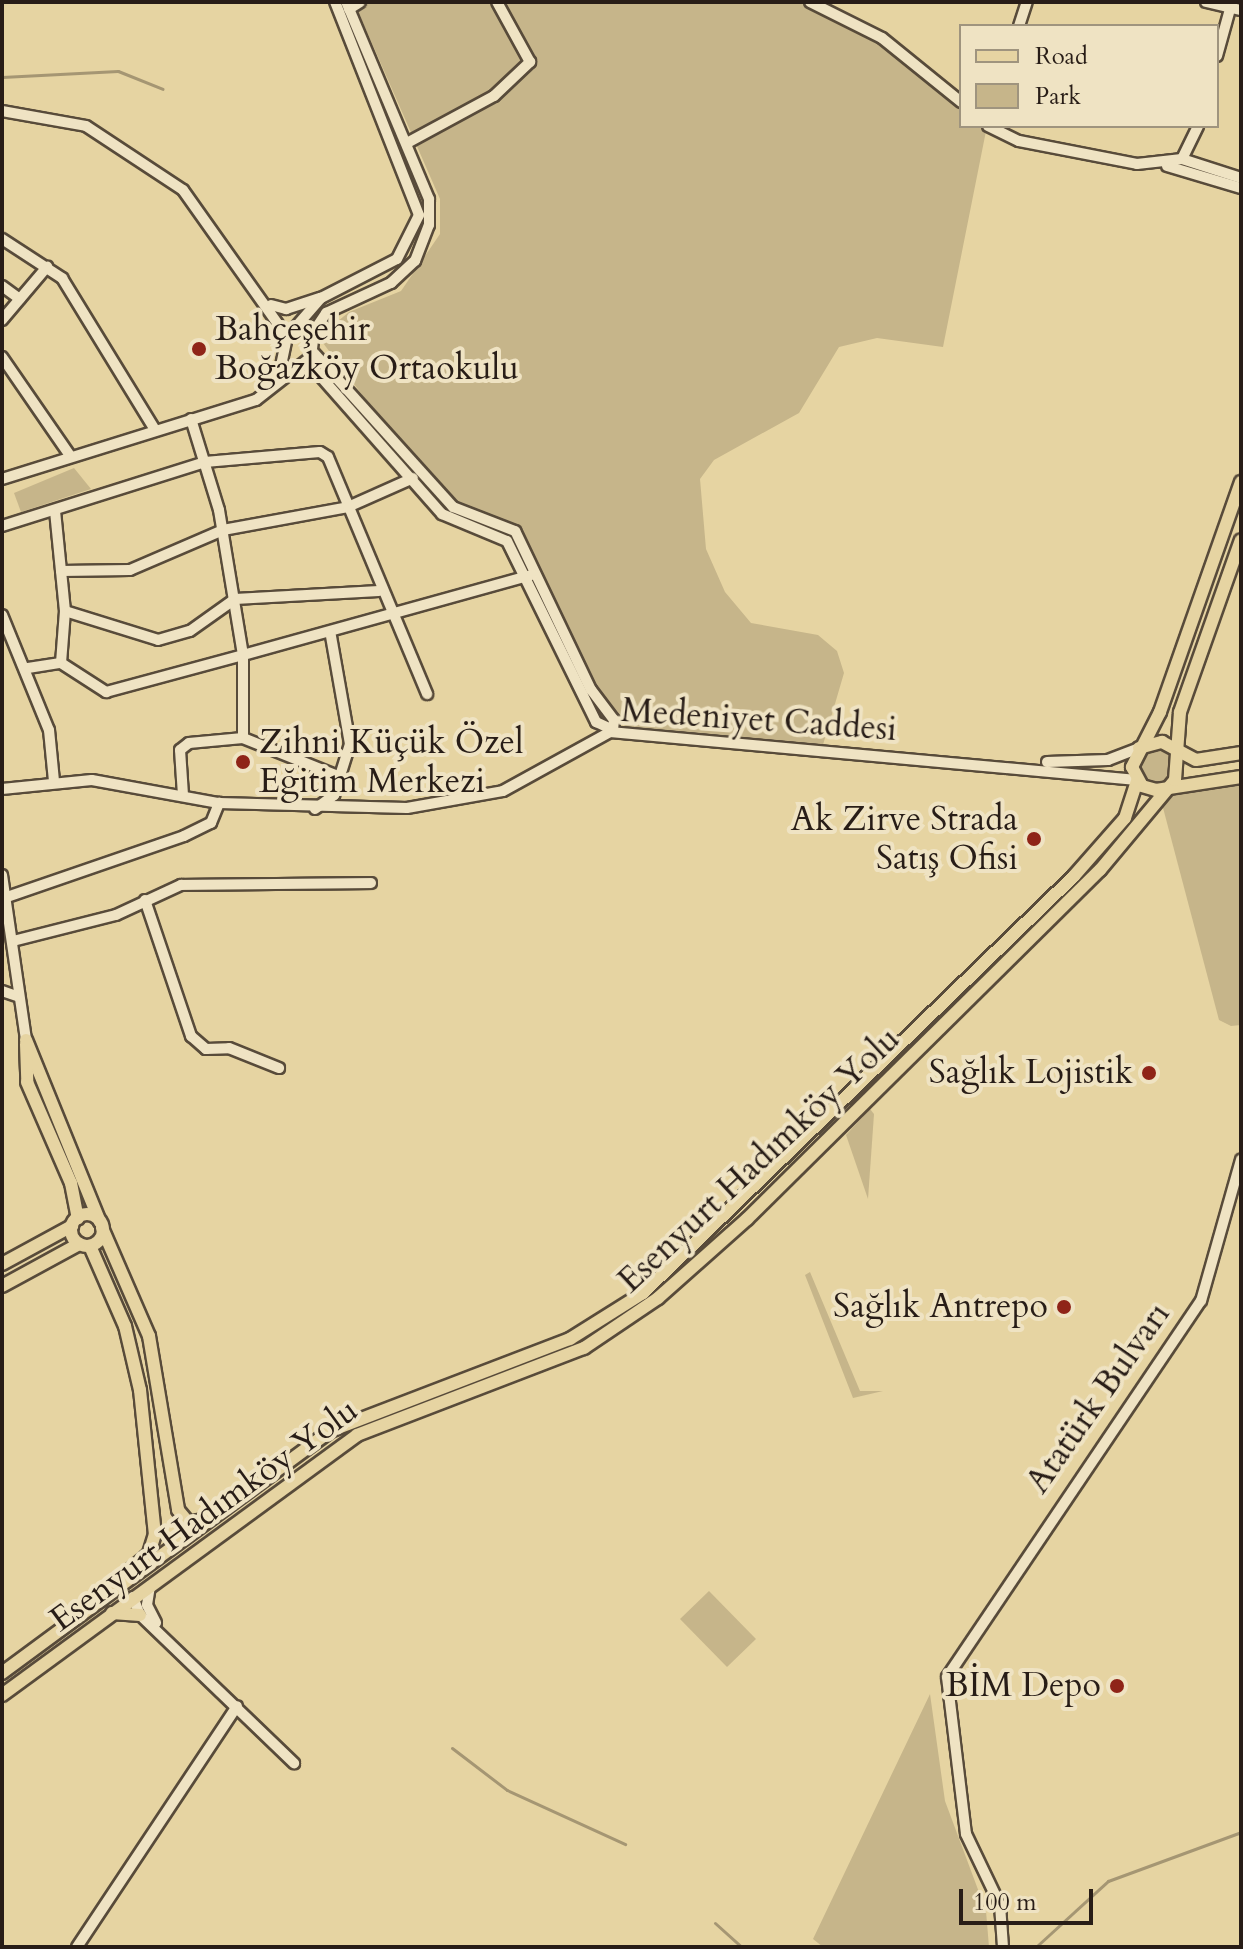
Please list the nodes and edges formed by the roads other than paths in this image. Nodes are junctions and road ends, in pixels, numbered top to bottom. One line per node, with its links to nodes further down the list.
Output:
1 (335, 2): 24 (street)
2 (360, 2): 8 (street)
3 (497, 2): 16 (street)
4 (810, 2): 7 (street)
5 (1027, 2): 10 (street)
6 (1206, 2): 9 (street)
7 (823, 4): 12 (street)
8 (348, 5): 16 (street)
9 (1235, 6): 11 (street)
10 (1020, 24)
11 (1219, 50)
12 (959, 100)
13 (2, 111): 26 (street)
14 (992, 128): 18 (street)
15 (1197, 128): 17 (street)
16 (407, 143): 29 (street)
17 (1182, 159): 18 (street); 19 (street)
18 (1161, 164): 20 (street)
19 (1241, 178)
20 (1241, 188)
21 (2, 239): 22 (street)
22 (47, 267): 25 (street); 35 (street)
23 (2, 286): 25 (street)
24 (325, 296): 26 (street); 28 (street)
25 (20, 299): 27 (street)
26 (270, 304): 28 (street)
27 (2, 320)
28 (291, 334): 29 (street); 30 (street)
29 (314, 338): 32 (street)
30 (285, 352): 32 (street); 33 (street)
31 (2, 357): 36 (street)
32 (308, 359): 33 (street); 38 (street); 40 (street)
33 (278, 380): 34 (street)
34 (191, 419): 35 (street); 37 (street)
35 (154, 428): 36 (street)
36 (71, 457): 39 (street)
37 (205, 462): 42 (street); 43 (street); 45 (street)
38 (422, 474): 40 (street); 48 (street)
39 (2, 479)
40 (409, 480): 42 (street); 49 (street)
41 (1241, 482): 63 (main road)
42 (348, 507): 45 (street); 50 (street)
43 (55, 511): 44 (street); 47 (street)
44 (2, 526)
45 (223, 530): 47 (street); 51 (street)
46 (1241, 540): 64 (main road)
47 (61, 571): 52 (street)
48 (538, 573): 49 (street); 61 (street)
49 (526, 576): 54 (street); 61 (street)
50 (379, 591): 51 (street); 54 (street)
51 (235, 599): 52 (street); 57 (street)
52 (65, 611): 58 (street)
53 (2, 615): 55 (street)
54 (390, 615): 56 (street); 60 (street)
55 (5, 628): 59 (street)
56 (331, 636): 57 (street); 68 (street)
57 (243, 655): 58 (street); 62 (street)
58 (61, 663): 59 (street)
59 (28, 668): 70 (street)
60 (427, 694)
61 (610, 732): 66 (street, Medeniyet Caddesi); 75 (street, Medeniyet Caddesi)
62 (243, 738): 68 (street); 73 (street)
63 (1139, 748): 64 (main road); 66 (street); 69 (main road)
64 (1175, 751): 65 (main road); 71 (main road)
65 (1241, 753)
66 (977, 763): 69 (street)
67 (1241, 777): 71 (main road)
68 (343, 778): 75 (street)
69 (1137, 780): 71 (main road); 90 (main road, Esenyurt Hadımköy Yolu)
70 (54, 781): 72 (street, Medeniyet Caddesi); 73 (street, Medeniyet Caddesi)
71 (1170, 785): 91 (main road, Esenyurt Hadımköy Yolu)
72 (2, 789)
73 (183, 795): 74 (street, Medeniyet Caddesi)
74 (219, 803): 75 (street, Medeniyet Caddesi); 78 (street)
75 (313, 810)
76 (2, 875): 78 (street)
77 (371, 883): 79 (street)
78 (7, 897): 80 (street)
79 (145, 900): 80 (street); 84 (street)
80 (13, 941): 82 (street)
81 (2, 991): 82 (street)
82 (19, 997): 83 (street)
83 (26, 1040): 86 (main road); 87 (main road)
84 (279, 1068)
85 (1241, 1160): 105 (street, Atatürk Bulvarı)
86 (75, 1222): 87 (main road); 88 (main road); 89 (main road)
87 (101, 1225): 88 (main road); 93 (main road)
88 (85, 1245): 92 (main road); 95 (main road)
89 (2, 1264)
90 (666, 1273): 91 (main road); 93 (main road, Esenyurt Hadımköy Yolu)
91 (674, 1284): 94 (main road, Esenyurt Hadımköy Yolu)
92 (2, 1286)
93 (220, 1515): 95 (main road, Esenyurt Hadımköy Yolu)
94 (151, 1583): 96 (main road, Esenyurt Hadımköy Yolu); 99 (street)
95 (111, 1594): 100 (main road, Esenyurt Hadımköy Yolu)
96 (133, 1597): 97 (main road, Esenyurt Hadımköy Yolu); 98 (street)
97 (112, 1613): 98 (main road); 101 (main road, Esenyurt Hadımköy Yolu)
98 (140, 1615): 99 (street)
99 (175, 1647): 102 (street)
100 (2, 1673)
101 (2, 1695)
102 (237, 1706): 103 (street); 104 (street)
103 (294, 1763)
104 (77, 1947)
105 (1003, 1947)

